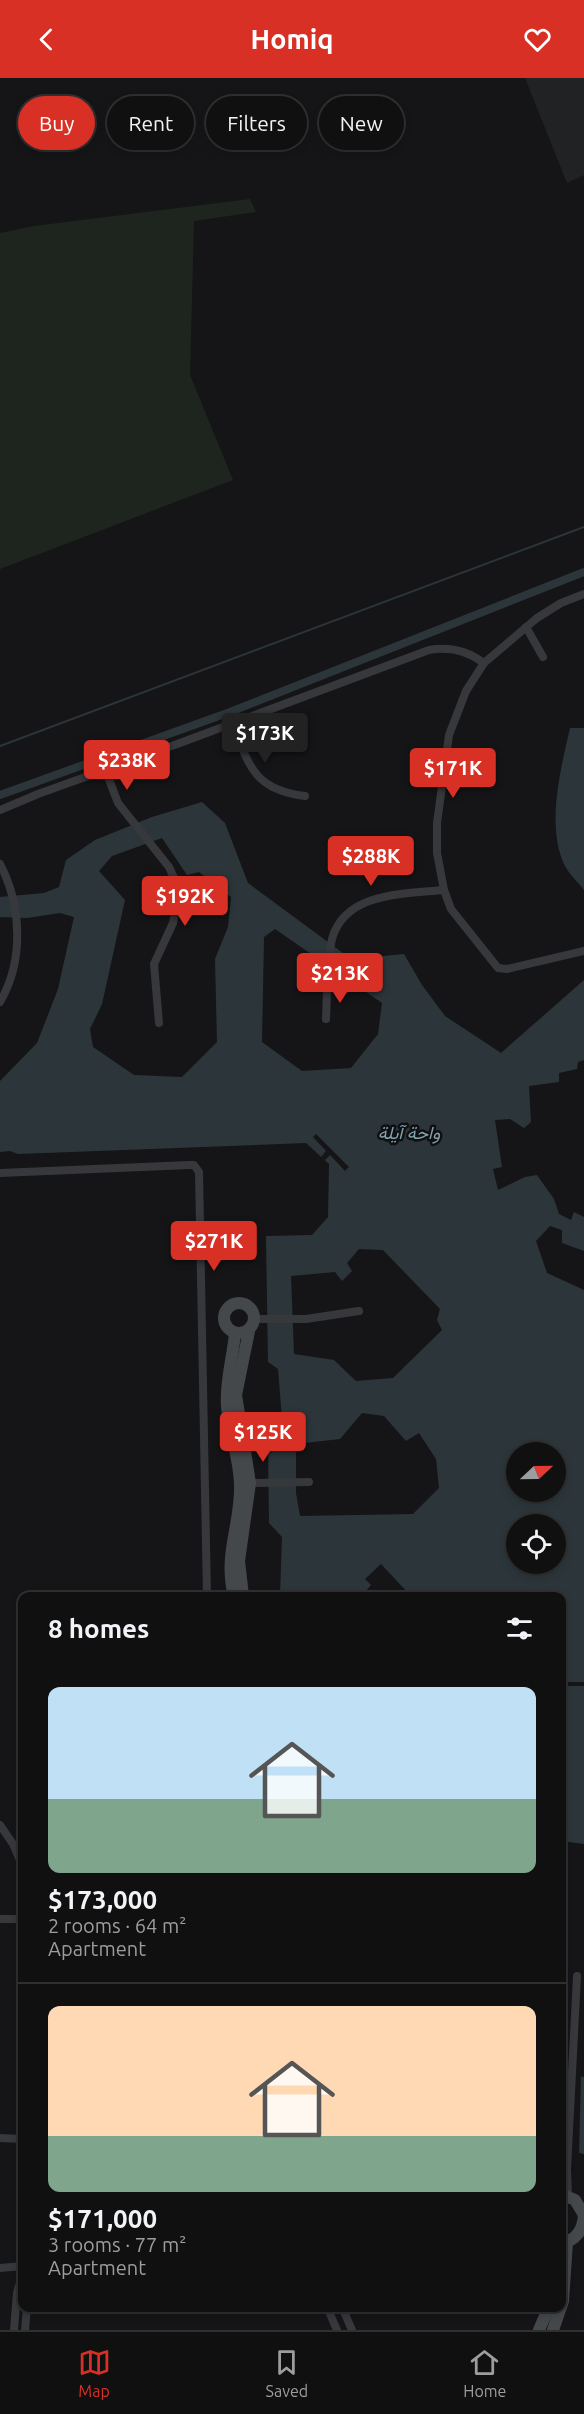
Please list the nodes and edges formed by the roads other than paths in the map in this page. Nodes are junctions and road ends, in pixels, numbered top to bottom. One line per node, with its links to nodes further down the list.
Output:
1 (584, 594): 2 (street)
2 (526, 627): 3 (street); 4 (street)
3 (543, 657)
4 (484, 663): 5 (street); 10 (street)
5 (233, 724): 6 (street); 7 (street)
6 (105, 769): 8 (street); 14 (street)
7 (305, 796)
8 (0, 810)
9 (0, 864): 12 (street)
10 (444, 890): 11 (street); 13 (street)
11 (584, 951)
12 (0, 1002)
13 (326, 1019)
14 (159, 1023)
15 (0, 1173): 21 (street)
16 (359, 1311): 17 (street)
17 (256, 1323): 18 (street); 18 (street); 20 (street)
18 (235, 1333): 20 (street)
19 (309, 1482): 20 (street)
20 (249, 1483): 22 (street); 23 (street)
21 (207, 1592)
22 (234, 1592)
23 (242, 1592)
24 (0, 1825): 25 (street)
25 (18, 1856)
26 (18, 1919): 27 (street)
27 (0, 1920)
28 (577, 1976): 31 (street)
29 (0, 2138): 30 (street)
30 (18, 2139)
31 (566, 2182)
32 (566, 2196): 33 (street)
33 (566, 2242)
34 (18, 2266): 35 (street)
35 (0, 2268)
36 (18, 2290): 42 (street)
37 (27, 2312): 43 (street)
38 (329, 2312): 44 (street)
39 (344, 2312): 45 (street)
40 (547, 2312): 46 (street)
41 (559, 2312): 47 (street)
42 (14, 2330)
43 (25, 2330)
44 (337, 2330)
45 (352, 2330)
46 (539, 2330)
47 (553, 2330)

